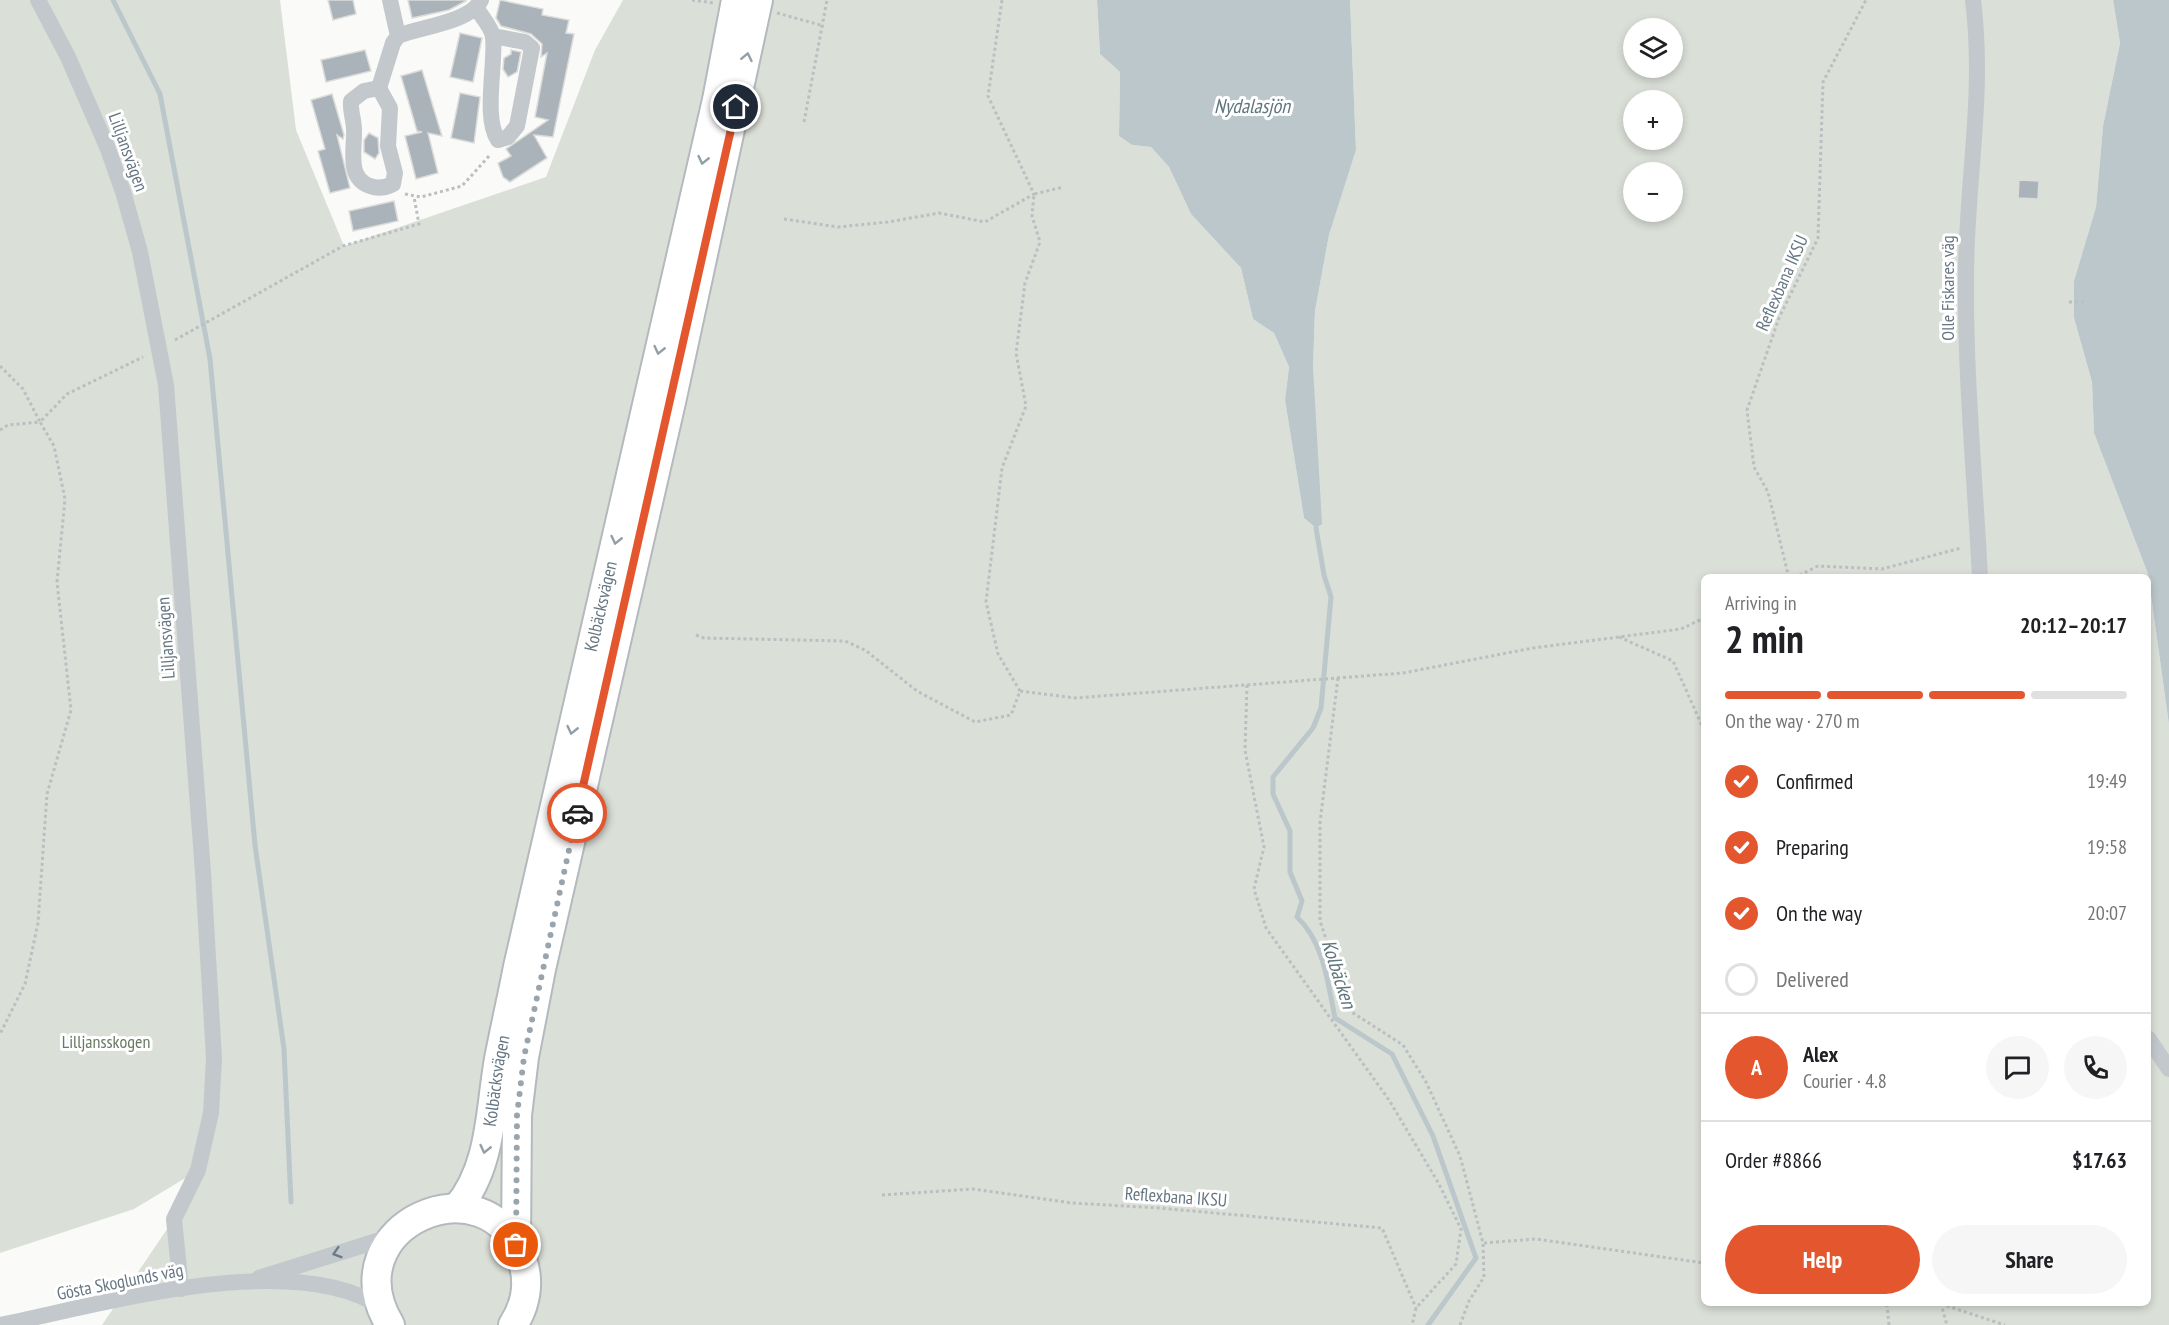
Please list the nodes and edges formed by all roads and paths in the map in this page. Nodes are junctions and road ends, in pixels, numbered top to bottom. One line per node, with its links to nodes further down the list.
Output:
1 (38, 0): 24 (street, Lilljansvägen)
2 (390, 0): 12 (street)
3 (692, 0): 8 (path)
4 (827, 0): 11 (path)
5 (1002, 0): 19 (path)
6 (1866, 0): 29 (path, Reflexbana IKSU)
7 (1973, 0): 31 (street, Olle Fiskares väg)
8 (727, 2): 43 (highway, Kolbäcksvägen, one-way to 43)
9 (479, 4): 12 (street); 13 (street)
10 (764, 6): 11 (path); 46 (highway, Kolbäcksvägen, one-way to 10)
11 (824, 26): 15 (path)
12 (398, 36): 14 (street)
13 (493, 36): 16 (street); 16 (street)
14 (379, 88): 17 (street); 17 (street)
15 (804, 122)
16 (498, 140): 20 (path)
17 (393, 184): 20 (path)
18 (1064, 187): 19 (path)
19 (1035, 194): 21 (path); 37 (path)
20 (414, 197): 24 (path)
21 (784, 219)
22 (2069, 302): 23 (path)
23 (2084, 302)
24 (160, 349): 26 (path); 49 (street, Lilljansvägen)
25 (0, 366): 26 (path)
26 (39, 422): 27 (path); 39 (path)
27 (0, 430)
28 (1962, 548): 30 (path)
29 (1788, 574)
30 (1802, 574)
31 (1980, 574)
32 (1701, 619): 34 (path)
33 (696, 635): 37 (path)
34 (1617, 637): 35 (path); 38 (path)
35 (1338, 678): 36 (path); 45 (path)
36 (1247, 685): 37 (path); 53 (path)
37 (1020, 691)
38 (1701, 723)
39 (0, 1034)
40 (2151, 1042): 41 (street)
41 (2169, 1069)
42 (882, 1195): 53 (path, Reflexbana IKSU)
43 (457, 1208): 44 (highway); 46 (highway)
44 (393, 1236): 48 (street, Gösta Skoglunds väg, one-way to 48); 54 (highway)
45 (1483, 1243): 47 (path); 58 (path)
46 (516, 1245): 56 (highway)
47 (1701, 1263)
48 (248, 1282): 49 (street, Gösta Skoglunds väg); 54 (street, Gösta Skoglunds väg)
49 (181, 1289): 55 (street, Gösta Skoglunds väg)
50 (1887, 1306): 59 (path)
51 (1942, 1306): 60 (path)
52 (1947, 1306): 61 (path)
53 (1416, 1308): 57 (path)
54 (385, 1318)
55 (0, 1325)
56 (513, 1325)
57 (1412, 1325)
58 (1460, 1325)
59 (1889, 1325)
60 (1947, 1325)
61 (2005, 1325)

